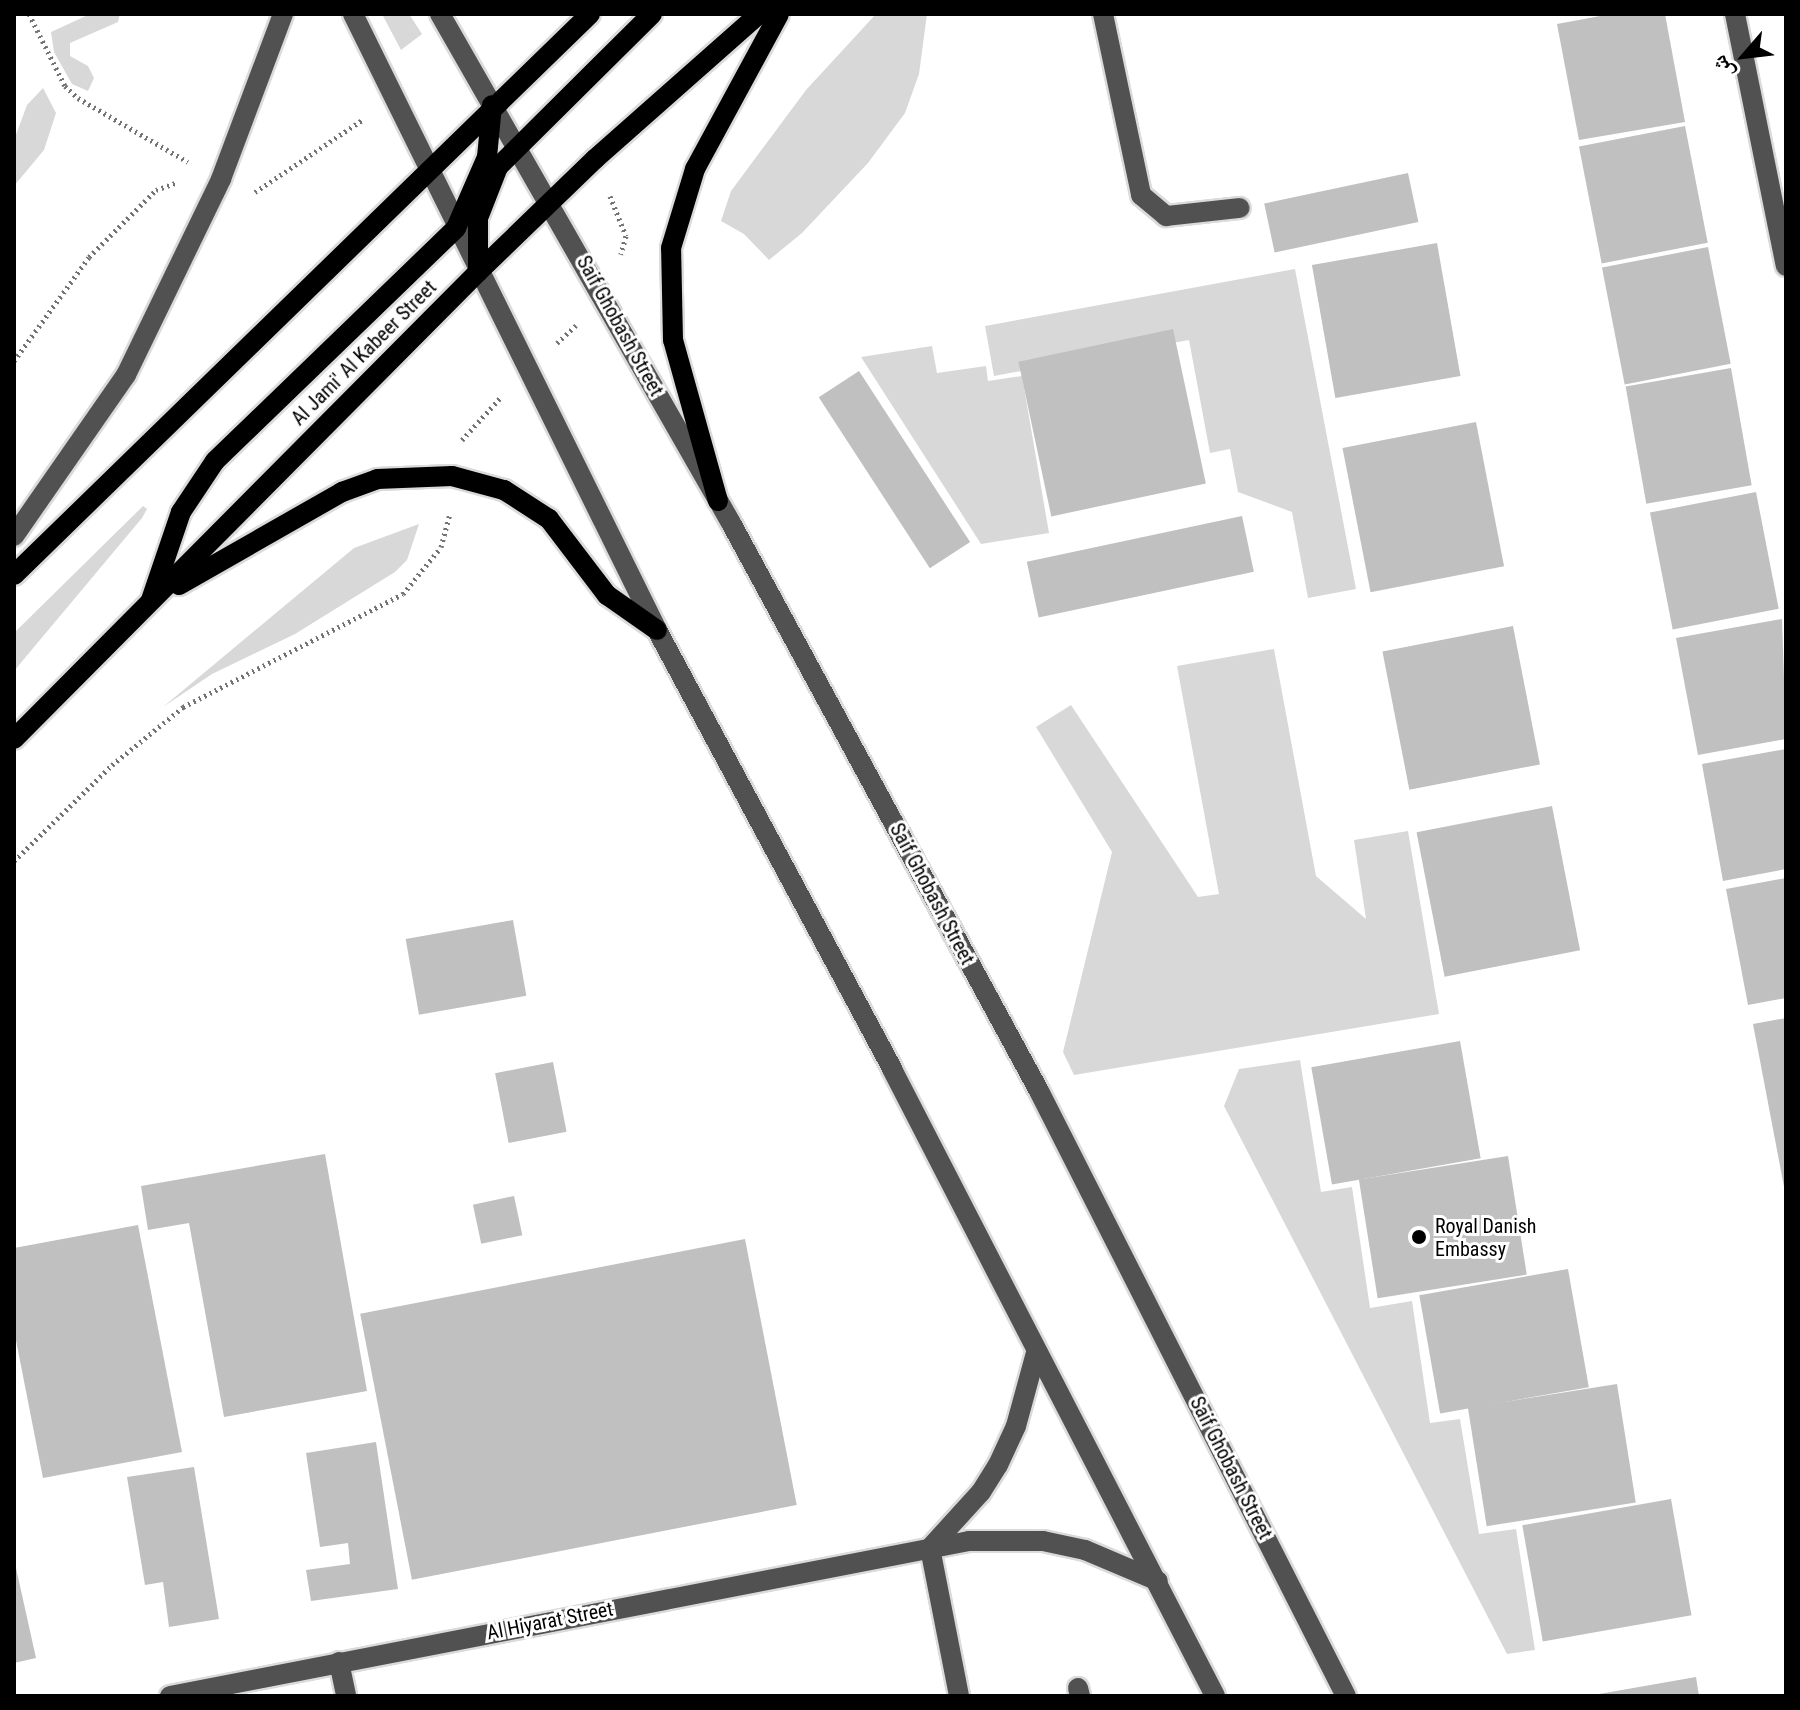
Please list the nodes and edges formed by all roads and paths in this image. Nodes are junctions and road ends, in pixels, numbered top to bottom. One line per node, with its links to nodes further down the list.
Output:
1 (29, 14): 13 (path)
2 (283, 14): 22 (street)
3 (353, 14): 14 (street)
4 (440, 14): 11 (street, Saif Ghobash Street)
5 (590, 14): 11 (main road)
6 (652, 14): 12 (main road)
7 (759, 14): 15 (main road, Al Jami' Al Kabeer Street)
8 (779, 14): 20 (main road)
9 (1103, 14): 16 (street)
10 (1735, 14): 18 (street)
11 (492, 105): 12 (street, Saif Ghobash Street); 14 (main road); 17 (main road)
12 (517, 145): 15 (street, Saif Ghobash Street); 19 (main road)
13 (193, 165)
14 (427, 169): 17 (street); 23 (main road)
15 (551, 203): 19 (main road, Al Jami' Al Kabeer Street); 20 (street, Saif Ghobash Street)
16 (1240, 208)
17 (456, 228): 19 (street); 24 (main road)
18 (1786, 266)
19 (478, 272): 24 (main road, Al Jami' Al Kabeer Street); 25 (street)
20 (718, 501): 36 (street, Saif Ghobash Street)
21 (450, 515): 27 (path)
22 (14, 536)
23 (14, 575)
24 (151, 601): 25 (main road); 26 (main road, Al Jami' Al Kabeer Street)
25 (657, 630): 28 (street)
26 (14, 739)
27 (14, 861)
28 (1036, 1353): 29 (street); 30 (street)
29 (930, 1548): 30 (street, Al Hiyarat Street); 31 (street, Al Hiyarat Street); 34 (street)
30 (1158, 1581): 35 (street)
31 (339, 1662): 32 (street, Al Hiyarat Street); 33 (street)
32 (170, 1696)
33 (346, 1696)
34 (959, 1696)
35 (1215, 1696)
36 (1346, 1696)

